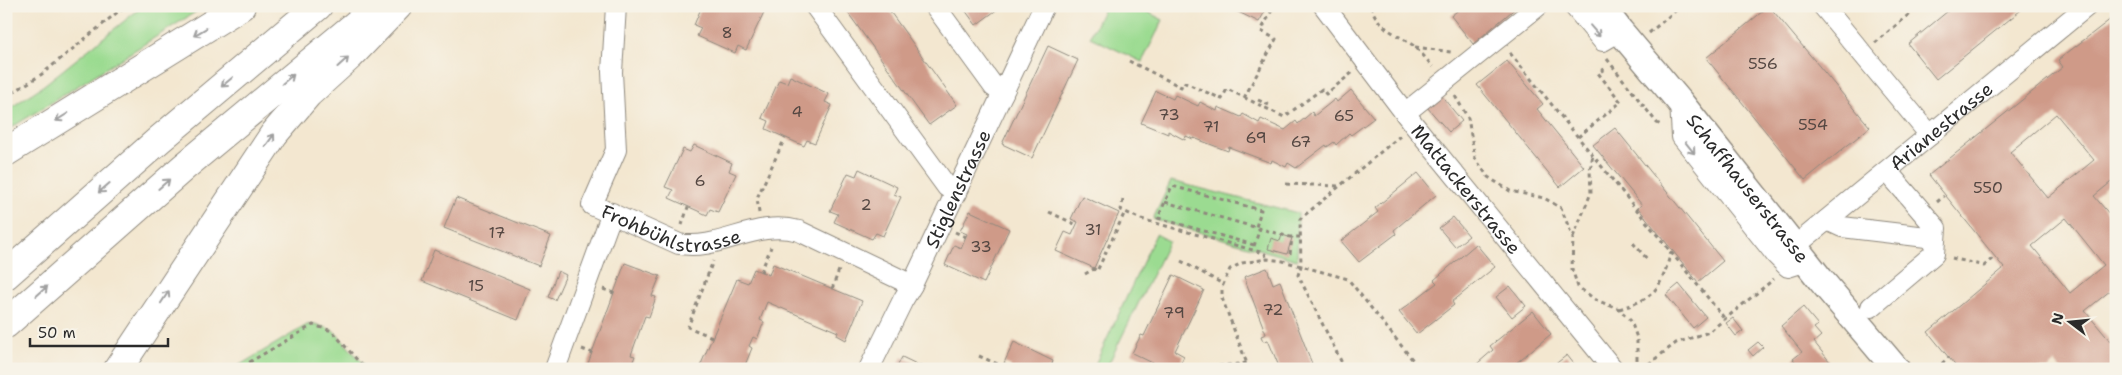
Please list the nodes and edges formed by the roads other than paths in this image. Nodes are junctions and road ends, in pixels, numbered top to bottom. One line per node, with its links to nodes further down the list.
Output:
1 (242, 6): 20 (highway, one-way to 20)
2 (318, 6): 27 (highway, one-way to 27)
3 (378, 6): 30 (highway, one-way to 3)
4 (398, 6): 31 (highway, one-way to 4)
5 (616, 6): 23 (street, Frohbühlstrasse)
6 (815, 6): 22 (street)
7 (935, 6): 16 (street)
8 (1044, 6): 16 (street, Stiglenstrasse)
9 (1324, 6): 18 (street, Mattackerstrasse)
10 (1538, 6): 18 (street)
11 (1574, 6): 15 (street, one-way to 15)
12 (1601, 6): 15 (main road, Schaffhauserstrasse)
13 (1823, 6): 19 (street)
14 (2086, 6): 19 (street, Arianestrasse)
15 (1611, 36): 17 (main road, Schaffhauserstrasse)
16 (1004, 93): 22 (street, Stiglenstrasse)
17 (1680, 102): 26 (main road, Schaffhauserstrasse); 26 (street, one-way to 26)
18 (1405, 123): 34 (street, Mattackerstrasse)
19 (1930, 135): 21 (street, Arianestrasse)
20 (6, 152)
21 (1887, 170): 24 (street, Arianestrasse); 25 (street)
22 (956, 193): 28 (street, Stiglenstrasse)
23 (612, 213): 28 (street, Frohbühlstrasse); 32 (street)
24 (1827, 220): 25 (street); 26 (street, Arianestrasse)
25 (1935, 238): 29 (street)
26 (1797, 258): 35 (main road, Schaffhauserstrasse)
27 (6, 275)
28 (912, 285): 33 (street, Stiglenstrasse)
29 (1872, 307)
30 (6, 324)
31 (118, 368)
32 (556, 369)
33 (869, 369)
34 (1613, 369)
35 (1896, 369)

